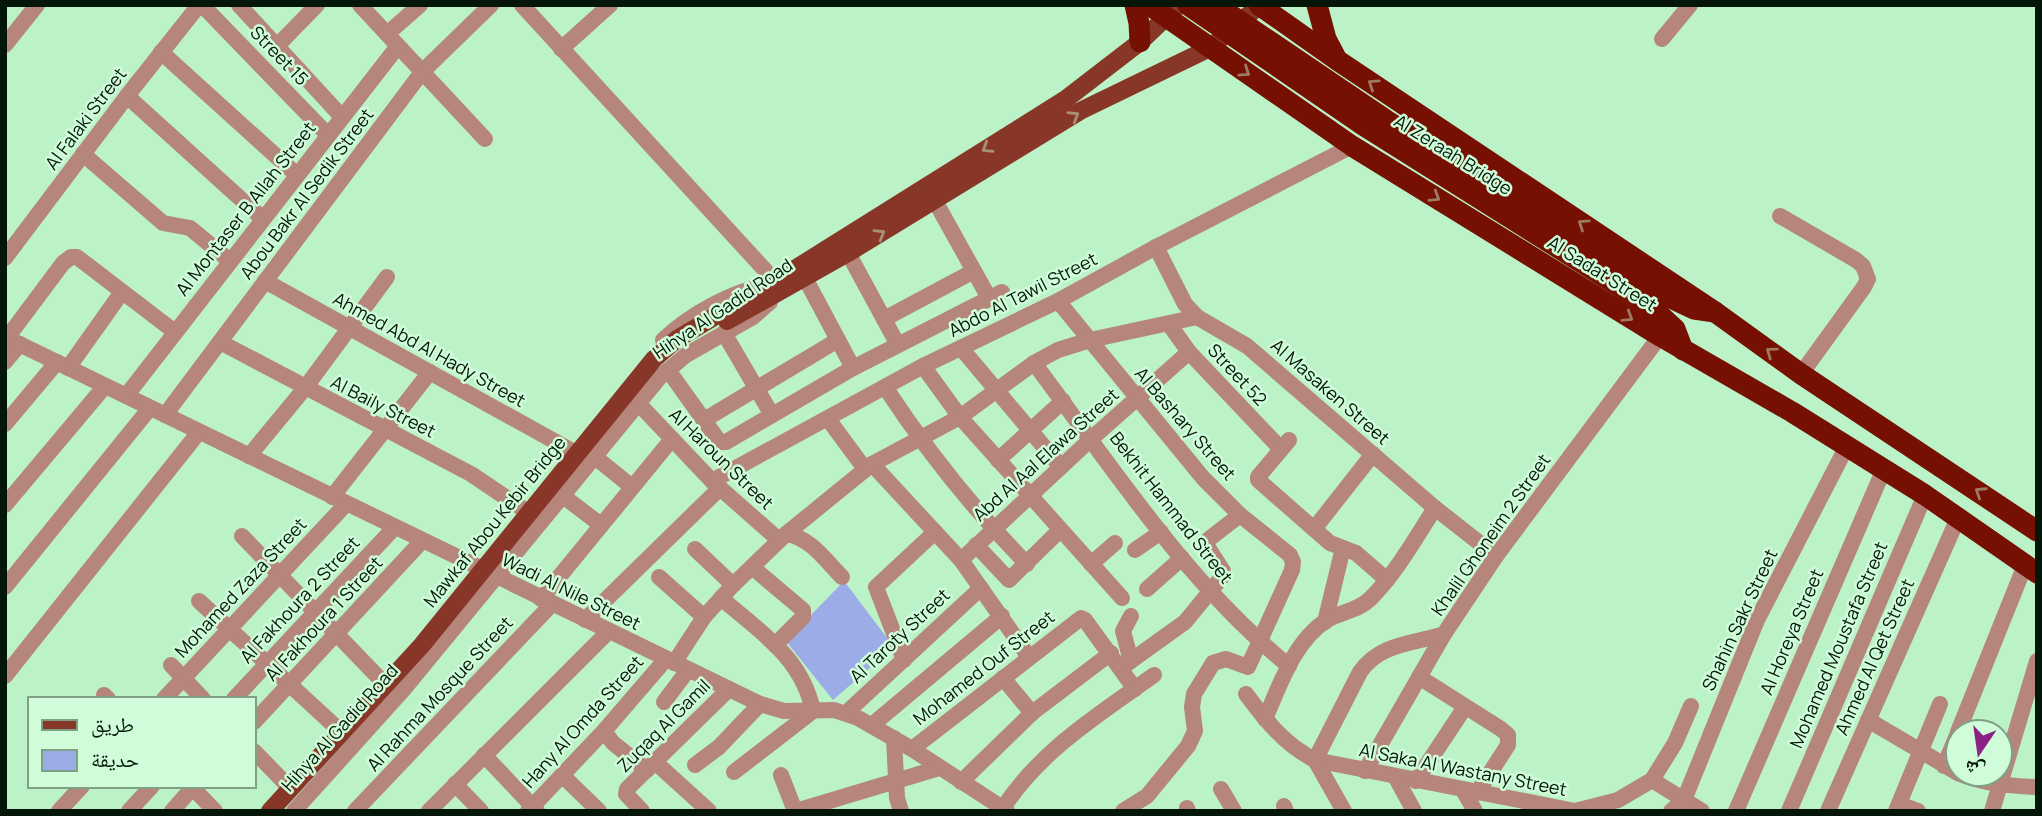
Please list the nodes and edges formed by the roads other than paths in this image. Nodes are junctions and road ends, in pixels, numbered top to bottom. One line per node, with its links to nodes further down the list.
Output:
1 (37, 5): 21 (street)
2 (200, 5): 25 (street, Al Falaki Street); 30 (street, Street 15)
3 (239, 5): 22 (street)
4 (420, 5): 19 (street, Al Montaser B Allah Street)
5 (491, 5): 27 (street, Abou Bakr Al Sedik Street)
6 (522, 5): 24 (street)
7 (610, 5): 24 (street)
8 (1135, 5): 20 (highway)
9 (1149, 5): 17 (highway, Al Sadat Street)
10 (1188, 5): 63 (highway, Al Zeraah Bridge, bridge)
11 (1216, 5): 49 (highway, Al Zeraah Bridge, bridge)
12 (1260, 5): 23 (main road, Hihya Al Gadid Road); 26 (highway, Al Sadat Street)
13 (1317, 5): 26 (highway)
14 (1690, 5): 18 (street)
15 (316, 6): 22 (street)
16 (369, 8): 19 (street)
17 (1173, 11): 20 (main road, Hihya Al Gadid Road); 23 (highway, Al Sadat Street)
18 (1662, 39)
19 (393, 40): 27 (street); 29 (street, Al Montaser B Allah Street)
20 (1140, 42): 46 (main road, Hihya Al Gadid Road, one-way to 46)
21 (5, 45)
22 (276, 47): 29 (street)
23 (1210, 48): 32 (highway, Al Sadat Street, one-way to 32); 35 (main road, Hihya Al Gadid Road, one-way to 23)
24 (561, 49): 46 (street)
25 (161, 52): 28 (street, Al Falaki Street); 34 (street)
26 (1337, 60): 49 (highway, Al Sadat Street, one-way to 26)
27 (422, 72): 31 (street); 45 (street, Abou Bakr Al Sedik Street)
28 (127, 96): 33 (street, Al Falaki Street); 37 (street)
29 (342, 117): 30 (street, Al Montaser B Allah Street)
30 (328, 135): 34 (street, Al Montaser B Allah Street)
31 (485, 139)
32 (1352, 146): 38 (street, Abdo Al Tawil Street); 56 (highway, Al Sadat Street, one-way to 56)
33 (83, 154): 40 (street, Al Falaki Street); 41 (street)
34 (297, 175): 37 (street, Al Montaser B Allah Street)
35 (935, 201): 39 (main road, Hihya Al Gadid Road, one-way to 35); 42 (street)
36 (1780, 216): 72 (street)
37 (263, 219): 41 (street, Al Montaser B Allah Street)
38 (1156, 247): 48 (street, Abdo Al Tawil Street); 50 (street, Al Masaken Street)
39 (848, 253): 44 (main road, Hihya Al Gadid Road); 51 (street)
40 (5, 258)
41 (230, 261): 55 (street, Al Montaser B Allah Street)
42 (974, 271): 51 (street); 61 (street)
43 (387, 276): 54 (street)
44 (805, 278): 46 (main road, Hihya Al Gadid Road); 58 (street)
45 (265, 281): 54 (street, Ahmed Abd Al Hady Street); 60 (street, Abou Bakr Al Sedik Street)
46 (775, 286): 52 (main road, Mawkaf Abou Kebir Bridge); 96 (street, Hihya Al Gadid Road)
47 (122, 292): 55 (street); 57 (street); 67 (street)
48 (1058, 301): 59 (street, Al Bashary Street); 62 (street, Abdo Al Tawil Street)
49 (1716, 312): 72 (highway, Al Sadat Street, one-way to 49)
50 (1197, 317): 53 (street); 97 (street, Al Masaken Street)
51 (884, 319): 61 (street)
52 (723, 323): 70 (street, Hihya Al Gadid Road); 76 (street); 247 (main road, Mawkaf Abou Kebir Bridge, bridge); 248 (main road, Mawkaf Abou Kebir Bridge)
53 (1169, 324): 59 (street); 64 (street, Street 52)
54 (349, 328): 71 (street, Ahmed Abd Al Hady Street); 75 (street)
55 (175, 332): 78 (street, Al Montaser B Allah Street)
56 (1660, 336): 63 (highway, Al Sadat Street); 133 (street, Khalil Ghoneim 2 Street)
57 (10, 340): 65 (street); 67 (street, Wadi Al Nile Street)
58 (838, 340): 69 (street); 76 (street)
59 (1090, 340): 66 (street); 79 (street, Al Bashary Street)
60 (220, 342): 75 (street, Al Baily Street); 83 (street, Abou Bakr Al Sedik Street)
61 (898, 345): 69 (street)
62 (961, 348): 68 (street, Abdo Al Tawil Street); 77 (street)
63 (1683, 350): 95 (highway, Al Sadat Street)
64 (1189, 352): 79 (street, Abd Al Aal Elawa Street); 119 (street, Street 52)
65 (5, 362)
66 (1034, 363): 77 (street); 80 (street, Bekhit Hammad Street)
67 (63, 365): 73 (street, Wadi Al Nile Street); 88 (street)
68 (923, 366): 74 (street, Abdo Al Tawil Street); 85 (street)
69 (853, 368): 84 (street)
70 (668, 370): 81 (street, Hihya Al Gadid Road); 87 (street)
71 (430, 372): 89 (street, Mohamed Zaza Street); 96 (street, Ahmed Abd Al Hady Street)
72 (1801, 374): 112 (highway, Al Sadat Street, one-way to 72)
73 (105, 386): 78 (street, Wadi Al Nile Street); 110 (street)
74 (885, 387): 86 (street, Abdo Al Tawil Street); 93 (street)
75 (305, 388): 89 (street, Al Baily Street); 98 (street)
76 (756, 388): 84 (street); 87 (street)
77 (997, 391): 85 (street); 90 (street)
78 (126, 396): 82 (street, Wadi Al Nile Street)
79 (1136, 399): 94 (street, Abd Al Aal Elawa Street); 114 (street, Al Bashary Street)
80 (1063, 401): 90 (street); 94 (street, Bekhit Hammad Street)
81 (638, 403): 92 (street, Al Haroun Street); 99 (street, Hihya Al Gadid Road)
82 (150, 408): 83 (street, Wadi Al Nile Street); 147 (street)
83 (165, 415): 91 (street, Wadi Al Nile Street)
84 (772, 415): 87 (street)
85 (960, 417): 93 (street); 100 (street)
86 (828, 419): 101 (street); 104 (street, Abdo Al Tawil Street)
87 (704, 420)
88 (5, 424)
89 (384, 429): 109 (street, Mohamed Zaza Street); 113 (street, Al Baily Street)
90 (1030, 431): 100 (street); 102 (street)
91 (199, 432): 98 (street, Wadi Al Nile Street); 176 (street)
92 (672, 439): 104 (street, Al Haroun Street); 105 (street, Al Rahma Mosque Street)
93 (920, 439): 101 (street); 118 (street)
94 (1091, 439): 102 (street, Abd Al Aal Elawa Street); 123 (street, Bekhit Hammad Street)
95 (1847, 446): 103 (highway, Al Sadat Street); 235 (street, Shahin Sakr Street)
96 (573, 452): 113 (street, Hihya Al Gadid Road)
97 (1373, 454): 111 (street, Al Masaken Street); 119 (street)
98 (249, 456): 109 (street, Wadi Al Nile Street)
99 (595, 457): 105 (street); 107 (street, Hihya Al Gadid Road)
100 (998, 460): 108 (street)
101 (869, 467): 122 (street); 125 (street)
102 (1060, 467): 108 (street, Abd Al Aal Elawa Street)
103 (1884, 469): 106 (highway, Al Sadat Street); 265 (street, Al Horeya Street)
104 (716, 485): 125 (street, Al Haroun Street); 159 (street, Abdo Al Tawil Street)
105 (632, 487): 116 (street, Al Rahma Mosque Street)
106 (1925, 495): 115 (highway, Al Sadat Street); 266 (street, Mohamed Moustafa Street)
107 (563, 496): 116 (street); 144 (street, Hihya Al Gadid Road)
108 (1029, 496): 118 (street, Abd Al Aal Elawa Street); 120 (street)
109 (339, 500): 117 (street, Wadi Al Nile Street); 141 (street, Mohamed Zaza Street)
110 (5, 505)
111 (1435, 508): 133 (street, Al Masaken Street); 145 (street)
112 (2007, 510): 121 (highway, Al Sadat Street); 126 (highway)
113 (526, 511): 139 (street, Hihya Al Gadid Road)
114 (1240, 514): 150 (street); 165 (street, Al Bashary Street)
115 (1958, 518): 126 (highway, Al Sadat Street); 200 (street, Ahmed Al Qet Street)
116 (601, 525): 154 (street, Al Rahma Mosque Street)
117 (394, 528): 127 (street, Wadi Al Nile Street); 155 (street, Al Fakhoura 2 Street)
118 (993, 529): 129 (street, Abd Al Aal Elawa Street); 136 (street)
119 (1314, 529): 130 (street, Street 52)
120 (1060, 530): 136 (street); 137 (street)
121 (2037, 531)
122 (935, 532): 135 (street); 169 (street)
123 (1161, 532): 132 (street); 134 (street, Bekhit Hammad Street)
124 (242, 536): 141 (street)
125 (782, 537): 138 (street); 143 (street, Al Haroun Street)
126 (1986, 538): 140 (highway, Al Sadat Street)
127 (422, 541): 139 (street, Wadi Al Nile Street); 163 (street, Al Fakhoura 1 Street)
128 (1115, 543): 137 (street)
129 (976, 545): 135 (street, Abd Al Aal Elawa Street); 136 (street)
130 (1343, 548): 145 (street, Street 52); 160 (street)
131 (695, 549): 146 (street)
132 (1135, 551)
133 (1496, 556): 164 (street, Khalil Ghoneim 2 Street)
134 (1182, 558): 149 (street); 150 (street, Bekhit Hammad Street)
135 (961, 560): 148 (street)
136 (1027, 564)
137 (1091, 564): 152 (street)
138 (752, 567): 146 (street); 166 (street)
139 (480, 569): 144 (street, Wadi Al Nile Street); 181 (street, Hihya Al Gadid Road)
140 (2031, 569): 197 (street)
141 (280, 575): 155 (street); 161 (street, Mohamed Zaza Street)
142 (659, 577): 158 (street)
143 (842, 577)
144 (497, 578): 154 (street, Wadi Al Nile Street); 249 (street, Hihya Al Gadid Road)
145 (1387, 580): 160 (street)
146 (733, 585): 151 (street)
147 (5, 587)
148 (981, 588): 156 (street); 169 (street, Al Taroty Street)
149 (1147, 589)
150 (1211, 591): 165 (street, Bekhit Hammad Street); 173 (street)
151 (721, 598): 158 (street); 166 (street)
152 (1122, 598)
153 (199, 601): 161 (street)
154 (547, 601): 159 (street, Wadi Al Nile Street); 250 (street, Al Rahma Mosque Street)
155 (315, 612): 163 (street); 171 (street, Al Fakhoura 2 Street)
156 (1002, 616): 168 (street); 201 (street)
157 (1131, 616): 173 (street)
158 (704, 617): 172 (street)
159 (585, 620): 162 (street, Wadi Al Nile Street)
160 (1325, 622): 175 (street)
161 (230, 629): 171 (street); 179 (street, Mohamed Zaza Street)
162 (609, 631): 172 (street, Wadi Al Nile Street); 209 (street)
163 (336, 634): 181 (street); 182 (street, Al Fakhoura 1 Street)
164 (1444, 634): 178 (street); 210 (street, Khalil Ghoneim 2 Street)
165 (1260, 642): 175 (street, Bekhit Hammad Street); 257 (street)
166 (775, 645): 194 (street)
167 (1111, 653): 168 (street, Mohamed Ouf Street); 173 (street); 196 (street)
168 (1029, 657): 180 (street, Mohamed Ouf Street)
169 (904, 660): 195 (street, Al Taroty Street)
170 (2037, 661): 205 (street)
171 (267, 663): 182 (street); 188 (street, Al Fakhoura 2 Street)
172 (676, 664): 183 (street, Wadi Al Nile Street); 189 (street); 203 (street, Hany Al Omda Street)
173 (1126, 664): 184 (street)
174 (170, 665): 179 (street)
175 (1289, 666): 198 (street)
176 (5, 676)
177 (1154, 676): 184 (street)
178 (1419, 677): 193 (street); 215 (street)
179 (183, 678): 186 (street, Mohamed Zaza Street); 187 (street)
180 (1003, 678): 196 (street); 206 (street, Mohamed Ouf Street)
181 (381, 680): 202 (street, Hihya Al Gadid Road)
182 (289, 684): 199 (street, Al Fakhoura 1 Street); 202 (street)
183 (729, 689): 190 (street, Wadi Al Nile Street); 213 (street, Zuqaq Al Gamil)
184 (1135, 689): 240 (street)
185 (1246, 694): 198 (street, Al Saka Al Wastany Street)
186 (166, 697)
187 (201, 697)
188 (236, 697)
189 (664, 702)
190 (760, 704): 194 (street, Wadi Al Nile Street); 211 (street)
191 (1940, 704): 207 (street)
192 (1690, 706): 220 (street, Al Saka Al Wastany Street)
193 (1465, 707): 223 (street); 234 (street)
194 (813, 711): 195 (street, Wadi Al Nile Street); 216 (street)
195 (846, 713): 201 (street, Wadi Al Nile Street)
196 (1032, 713): 222 (street)
197 (1964, 718)
198 (1265, 719): 210 (street, Al Saka Al Wastany Street)
199 (256, 720)
200 (1868, 720): 207 (street); 267 (street, Ahmed Al Qet Street)
201 (872, 725): 204 (street, Wadi Al Nile Street)
202 (338, 729): 224 (street, Hihya Al Gadid Road)
203 (604, 731): 213 (street); 217 (street, Hany Al Omda Street)
204 (894, 738): 206 (street, Wadi Al Nile Street); 221 (street)
205 (2014, 740)
206 (912, 749): 214 (street, Wadi Al Nile Street)
207 (1920, 752): 212 (street); 238 (street)
208 (256, 753): 224 (street)
209 (484, 755): 225 (street); 239 (street)
210 (1315, 760): 215 (street, Al Saka Al Wastany Street); 259 (street)
211 (695, 765)
212 (1944, 765)
213 (651, 766): 254 (street, Zuqaq Al Gamil); 255 (street)
214 (939, 768): 221 (street); 222 (street, Wadi Al Nile Street)
215 (1365, 771): 219 (street, Al Saka Al Wastany Street)
216 (734, 772)
217 (563, 775): 239 (street, Hany Al Omda Street); 253 (street)
218 (781, 775): 241 (street)
219 (1396, 778): 223 (street, Al Saka Al Wastany Street); 260 (street)
220 (1652, 780): 235 (street); 236 (street, Al Saka Al Wastany Street)
221 (896, 781): 241 (street); 256 (street)
222 (961, 782): 240 (street, Wadi Al Nile Street)
223 (1416, 782): 234 (street, Al Saka Al Wastany Street)
224 (286, 784): 246 (street, Hihya Al Gadid Road)
225 (456, 784): 251 (street); 252 (street)
226 (2014, 786): 227 (street)
227 (2037, 787)
228 (80, 788): 242 (street)
229 (150, 788): 243 (street)
230 (192, 788): 244 (street)
231 (194, 788): 245 (street)
232 (2000, 788): 269 (street)
233 (1221, 789): 258 (street)
234 (1470, 792): 237 (street, Al Saka Al Wastany Street); 261 (street)
235 (1684, 800): 263 (street, Shahin Sakr Street); 264 (street)
236 (1620, 805): 262 (street, Al Saka Al Wastany Street)
237 (1521, 806): 262 (street, Al Saka Al Wastany Street)
238 (1898, 807): 268 (street)
239 (533, 809)
240 (1005, 809)
241 (798, 810)
242 (59, 811)
243 (129, 811)
244 (172, 811)
245 (215, 811)
246 (260, 811)
247 (270, 811)
248 (284, 811)
249 (294, 811)
250 (355, 811)
251 (429, 811)
252 (481, 811)
253 (599, 811)
254 (642, 811)
255 (709, 811)
256 (901, 811)
257 (1124, 811)
258 (1234, 811)
259 (1344, 811)
260 (1414, 811)
261 (1475, 811)
262 (1575, 811)
263 (1671, 811)
264 (1702, 811)
265 (1736, 811)
266 (1789, 811)
267 (1828, 811)
268 (1918, 811)
269 (1992, 811)

